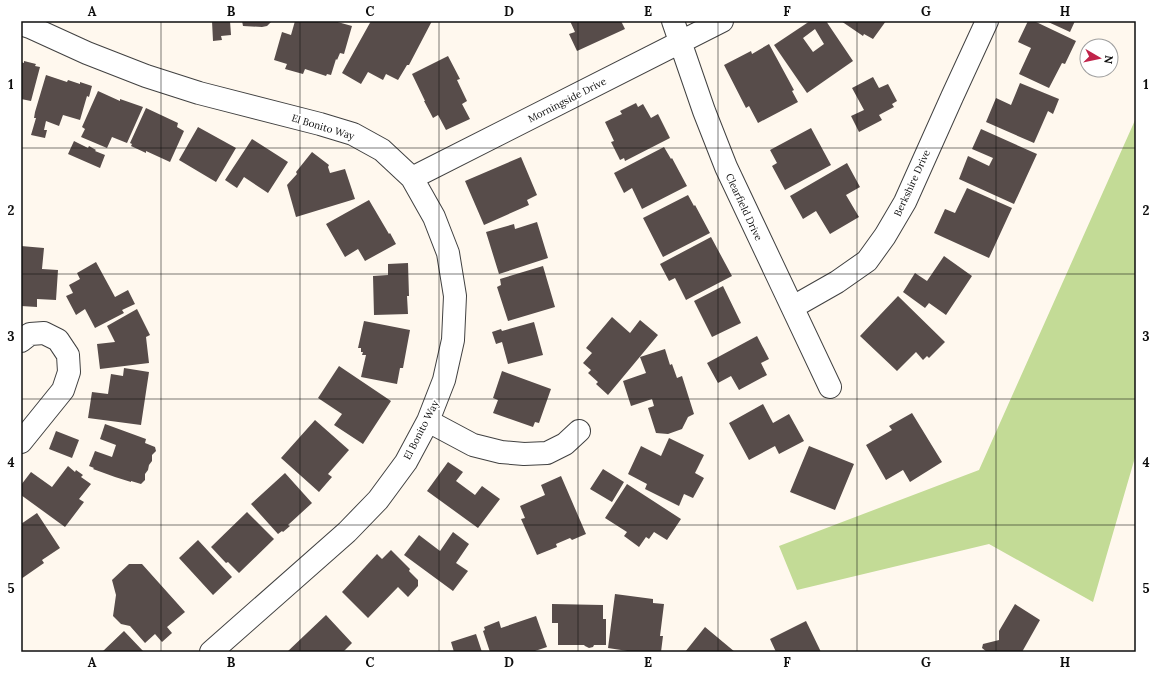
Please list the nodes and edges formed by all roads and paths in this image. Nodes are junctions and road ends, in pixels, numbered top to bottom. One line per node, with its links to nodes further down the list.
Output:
1 (673, 21): 5 (street, Clearfield Drive)
2 (722, 21): 5 (street, Morningside Drive)
3 (987, 21): 7 (street, Berkshire Drive)
4 (21, 24): 6 (street, El Bonito Way)
5 (680, 42): 6 (street, Morningside Drive); 7 (street, Clearfield Drive)
6 (412, 178): 10 (street, El Bonito Way)
7 (793, 307): 9 (street, Clearfield Drive)
8 (21, 341): 12 (street)
9 (830, 387)
10 (428, 420): 11 (street); 13 (street, El Bonito Way)
11 (579, 431)
12 (21, 442)
13 (211, 652)

